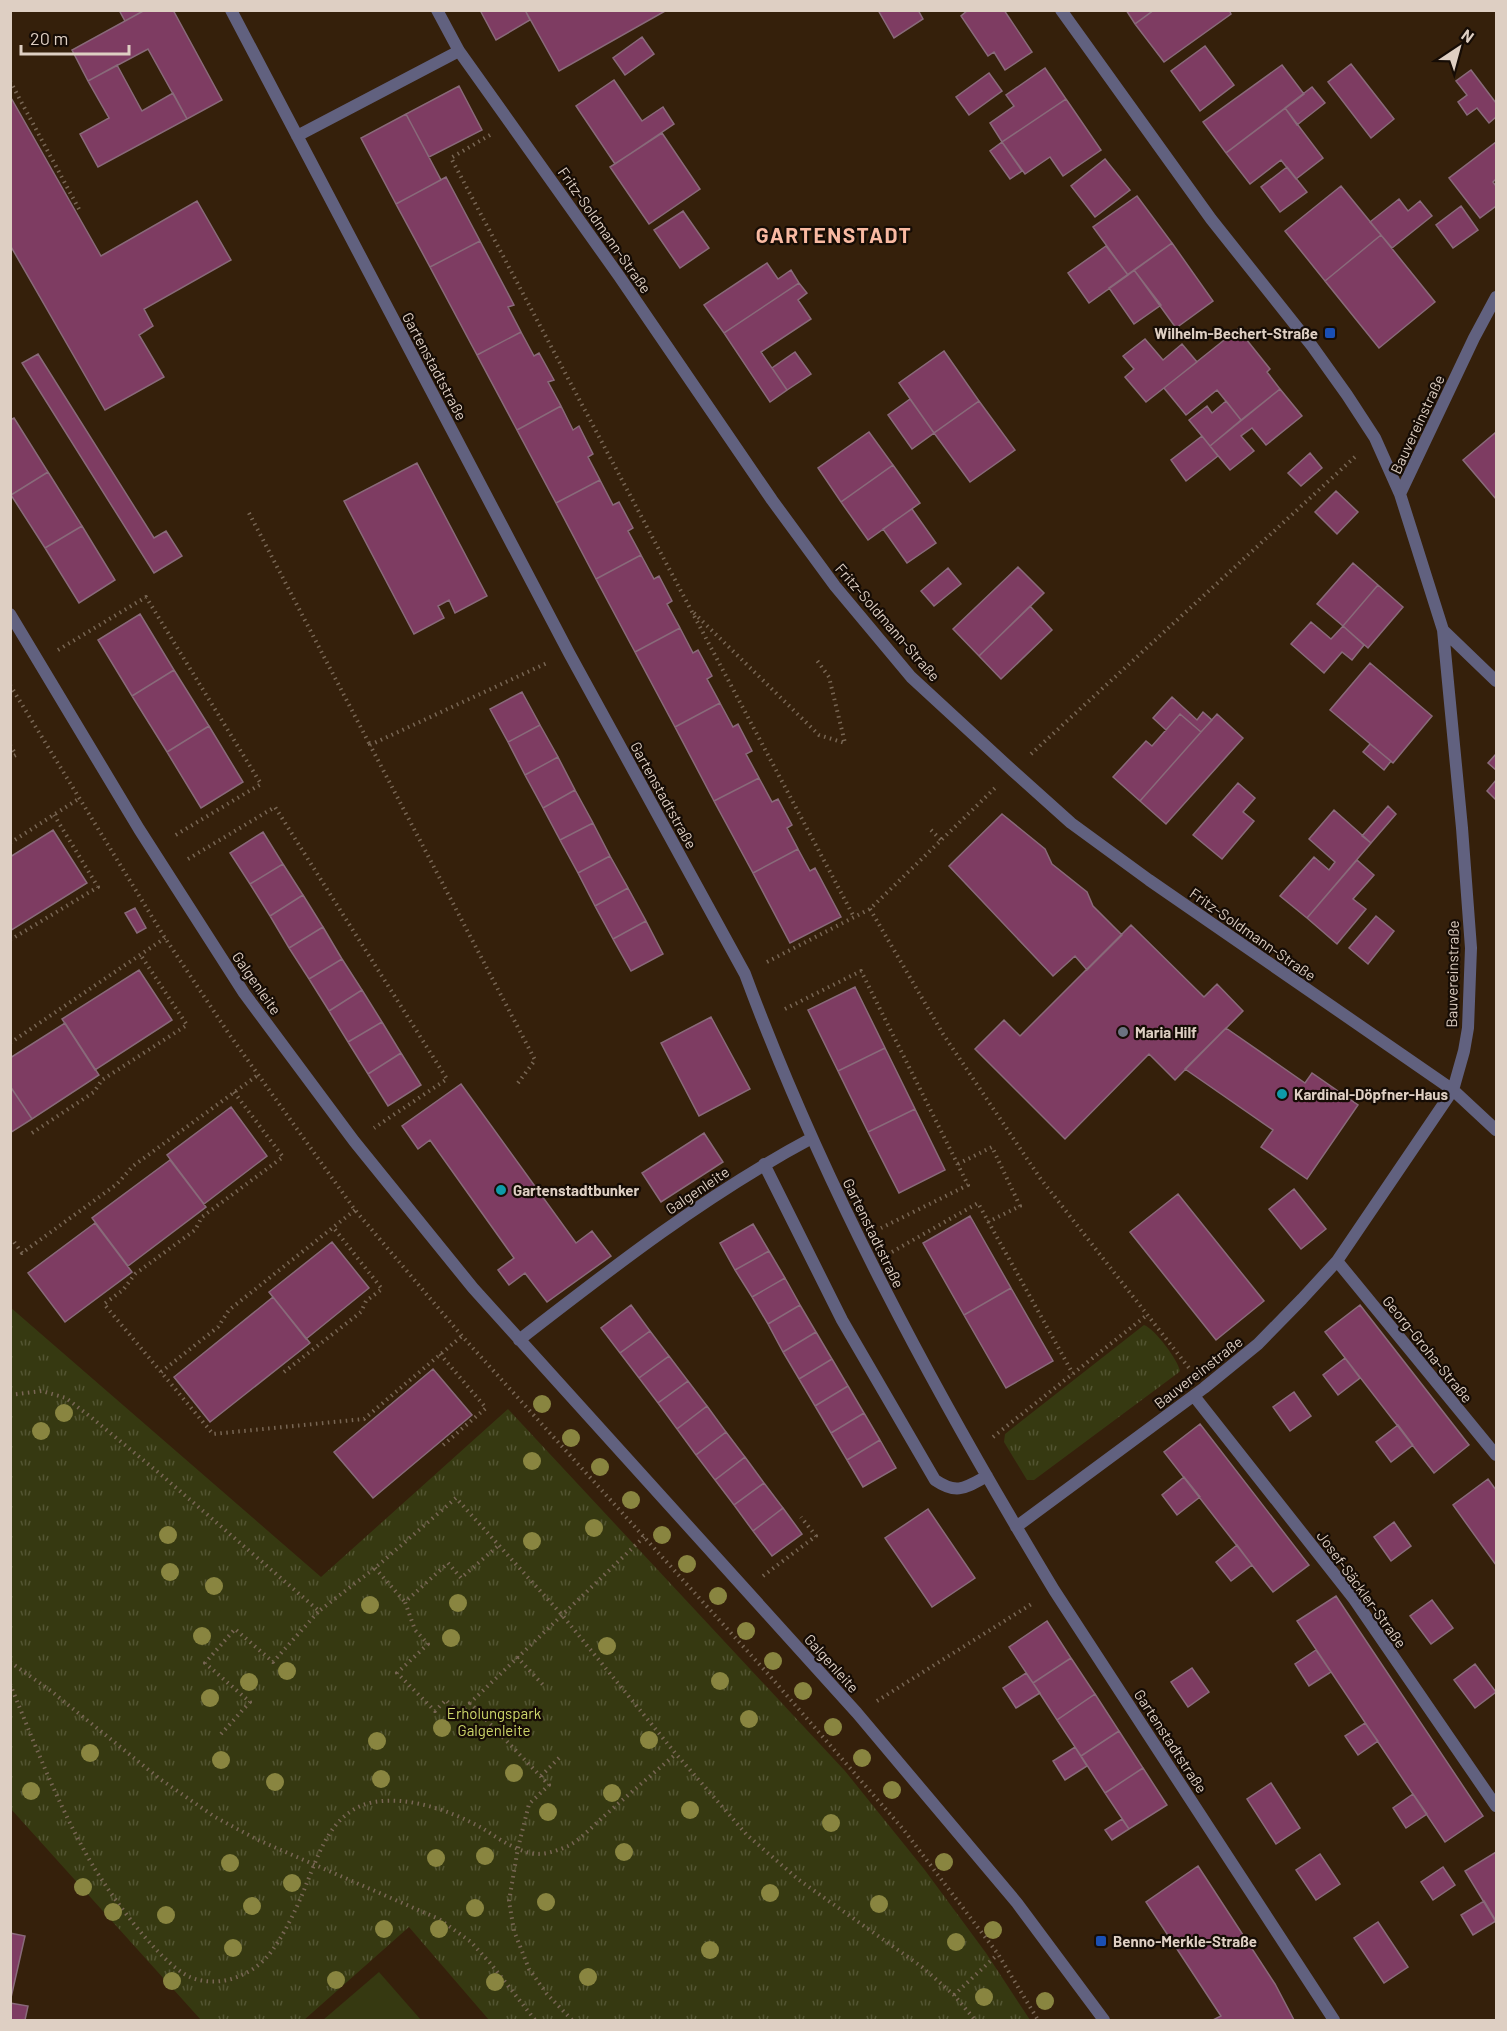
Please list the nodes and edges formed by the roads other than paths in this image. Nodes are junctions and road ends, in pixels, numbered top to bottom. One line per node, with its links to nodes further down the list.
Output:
1 (231, 10): 5 (street, Gartenstadtstraße)
2 (437, 10): 4 (street, Fritz-Soldmann-Straße)
3 (1061, 10): 7 (street)
4 (459, 51): 5 (street); 11 (street, Fritz-Soldmann-Straße)
5 (297, 136): 13 (street, Gartenstadtstraße)
6 (1497, 297): 7 (street, Bauvereinstraße)
7 (1400, 494): 9 (street, Bauvereinstraße)
8 (10, 614): 16 (street, Galgenleite)
9 (1443, 630): 10 (street); 11 (street, Bauvereinstraße)
10 (1497, 681)
11 (1452, 1090): 12 (street, Fritz-Soldmann-Straße); 15 (street, Bauvereinstraße)
12 (1497, 1130)
13 (812, 1138): 14 (street, Galgenleite); 19 (street, Gartenstadtstraße)
14 (764, 1164): 16 (street, Galgenleite); 19 (street)
15 (1337, 1261): 17 (street, Bauvereinstraße); 18 (street, Georg-Groha-Straße)
16 (519, 1340): 22 (street, Galgenleite)
17 (1194, 1396): 20 (street, Bauvereinstraße); 21 (street, Josef-Säckler-Straße)
18 (1497, 1455)
19 (987, 1476): 20 (street, Gartenstadtstraße)
20 (1016, 1527): 23 (street, Gartenstadtstraße)
21 (1497, 1806)
22 (1104, 2020)
23 (1334, 2020)

